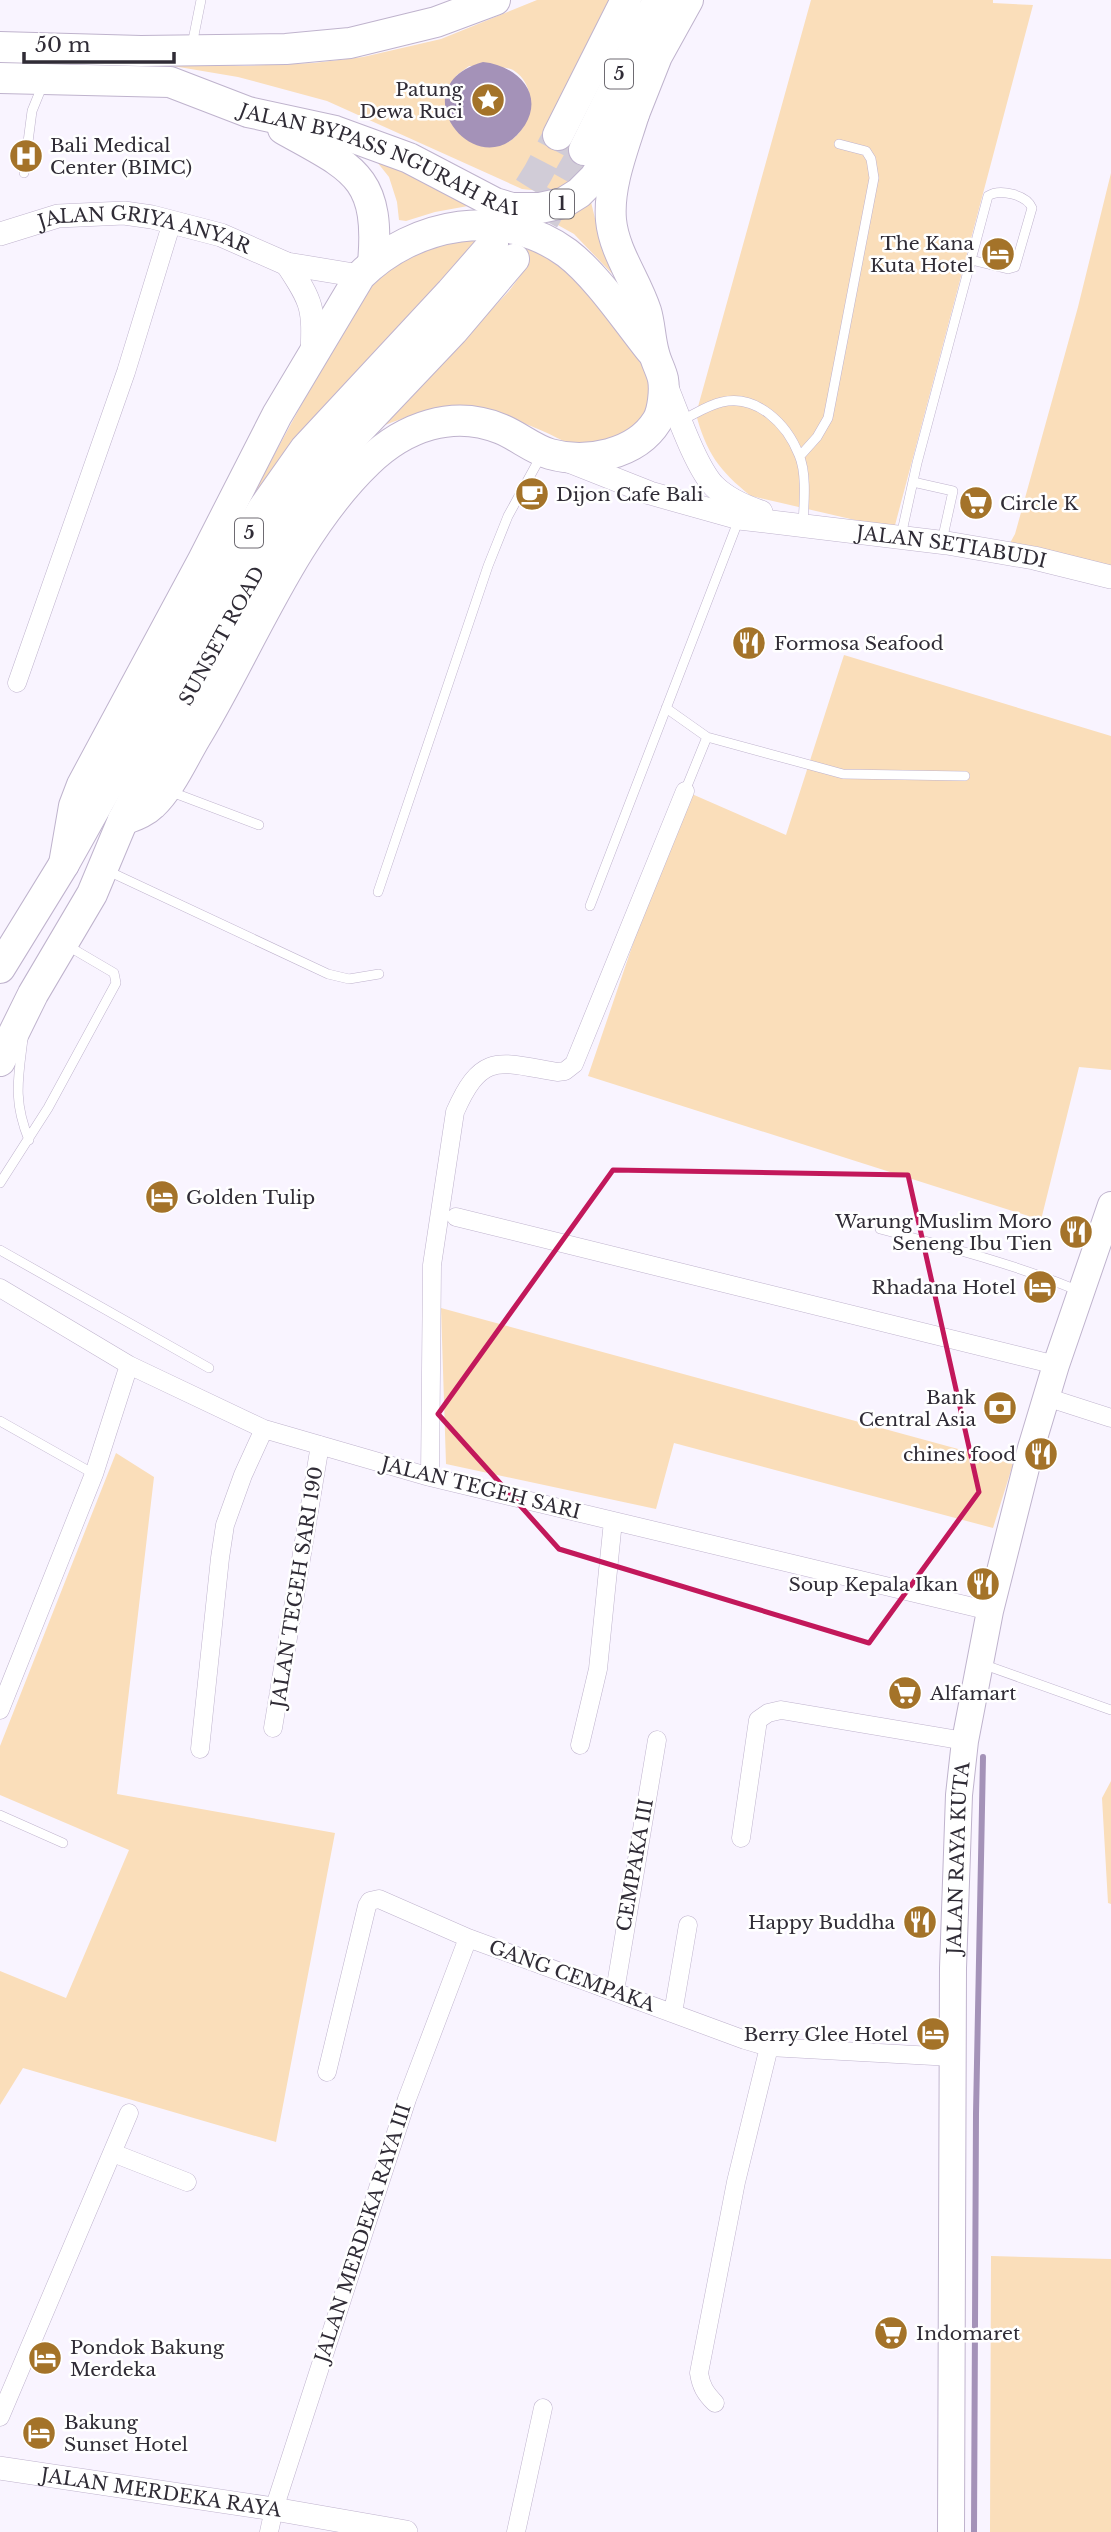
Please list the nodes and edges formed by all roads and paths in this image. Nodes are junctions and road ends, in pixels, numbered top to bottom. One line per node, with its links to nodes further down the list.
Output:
1 (201, 0): 7 (lane)
2 (495, 0): 7 (highway)
3 (626, 0): 12 (highway, 5)
4 (658, 0): 14 (highway, 5)
5 (688, 0): 11 (highway, JALAN BYPASS NGURAH RAI / 1)
6 (0, 47): 7 (highway)
7 (191, 50)
8 (0, 78): 9 (highway, JALAN BYPASS NGURAH RAI / 1)
9 (45, 79): 10 (highway, JALAN BYPASS NGURAH RAI / 1); 15 (lane)
10 (248, 113): 11 (highway, JALAN BYPASS NGURAH RAI / 1); 20 (highway)
11 (634, 114): 22 (highway)
12 (558, 135)
13 (839, 144): 25 (lane)
14 (584, 150)
15 (24, 173)
16 (172, 222): 17 (street, JALAN GRIYA ANYAR); 19 (street, JALAN GRIYA ANYAR); 32 (street)
17 (0, 234)
18 (971, 260): 18 (lane); 26 (lane)
19 (288, 264): 20 (street, JALAN GRIYA ANYAR); 21 (street)
20 (366, 269): 21 (highway); 22 (highway)
21 (312, 355): 40 (highway)
22 (659, 368): 23 (street, JALAN SETIABUDI); 24 (highway)
23 (681, 421): 25 (lane); 27 (street, JALAN SETIABUDI)
24 (548, 453): 27 (street, JALAN SETIABUDI); 36 (highway); 42 (lane)
25 (800, 456): 28 (lane)
26 (913, 482): 29 (lane); 30 (lane)
27 (741, 512): 28 (street, JALAN SETIABUDI); 33 (lane)
28 (796, 524): 29 (street, JALAN SETIABUDI)
29 (900, 537): 30 (street, JALAN SETIABUDI)
30 (942, 542): 31 (street, JALAN SETIABUDI)
31 (1111, 577)
32 (18, 683)
33 (666, 708): 34 (lane); 43 (lane)
34 (707, 737): 35 (lane); 37 (lane)
35 (965, 776)
36 (164, 789): 38 (highway); 39 (lane)
37 (685, 791): 66 (street)
38 (123, 820): 40 (highway, SUNSET ROAD / 5); 41 (highway, SUNSET ROAD / 5)
39 (259, 825)
40 (64, 864): 45 (highway, SUNSET ROAD / 5)
41 (103, 869): 44 (highway, SUNSET ROAD / 5); 46 (lane)
42 (377, 892)
43 (590, 906)
44 (63, 944): 47 (highway, SUNSET ROAD / 5); 49 (lane)
45 (0, 968)
46 (379, 974)
47 (14, 1027): 48 (highway, SUNSET ROAD / 5); 49 (lane)
48 (0, 1061)
49 (29, 1140): 50 (lane)
50 (0, 1183)
51 (1111, 1205): 56 (main road, JALAN RAYA KUTA)
52 (456, 1217): 58 (street)
53 (880, 1229): 56 (lane)
54 (0, 1250): 59 (lane)
55 (0, 1288): 57 (street, JALAN TEGEH SARI)
56 (1082, 1293): 58 (main road, JALAN RAYA KUTA)
57 (129, 1365): 63 (street, JALAN TEGEH SARI); 65 (street)
58 (1056, 1365): 60 (main road, JALAN RAYA KUTA)
59 (208, 1368)
60 (1046, 1397): 61 (street); 68 (main road, JALAN RAYA KUTA)
61 (1111, 1418)
62 (0, 1421): 65 (lane)
63 (264, 1429): 64 (street, JALAN TEGEH SARI); 76 (street)
64 (320, 1445): 66 (street, JALAN TEGEH SARI); 72 (street, JALAN TEGEH SARI 190)
65 (94, 1474): 70 (street)
66 (430, 1477): 67 (street, JALAN TEGEH SARI)
67 (613, 1521): 68 (street, JALAN TEGEH SARI); 75 (street)
68 (990, 1611): 69 (main road, JALAN RAYA KUTA)
69 (981, 1664): 71 (lane); 74 (main road, JALAN RAYA KUTA)
70 (0, 1710)
71 (1111, 1710)
72 (274, 1728)
73 (657, 1740): 82 (street, CEMPAKA III)
74 (965, 1741): 78 (street); 85 (main road, JALAN RAYA KUTA)
75 (580, 1745)
76 (201, 1749)
77 (0, 1815): 79 (lane)
78 (741, 1838)
79 (63, 1843)
80 (688, 1925): 83 (street)
81 (468, 1938): 82 (street, GANG CEMPAKA); 86 (street, GANG CEMPAKA); 94 (street, JALAN MERDEKA RAYA III)
82 (615, 1991): 83 (street, GANG CEMPAKA)
83 (673, 2013): 84 (street, GANG CEMPAKA)
84 (769, 2047): 85 (street, GANG CEMPAKA); 90 (street)
85 (952, 2057): 98 (main road, JALAN RAYA KUTA)
86 (327, 2072)
87 (129, 2113): 88 (street)
88 (113, 2153): 89 (street); 92 (street)
89 (187, 2182)
90 (715, 2403)
91 (544, 2408): 97 (street)
92 (0, 2417)
93 (0, 2468): 94 (street, JALAN MERDEKA RAYA)
94 (274, 2509): 95 (street, JALAN MERDEKA RAYA III); 96 (street, JALAN MERDEKA RAYA)
95 (270, 2532)
96 (406, 2532)
97 (516, 2532)
98 (951, 2532)

